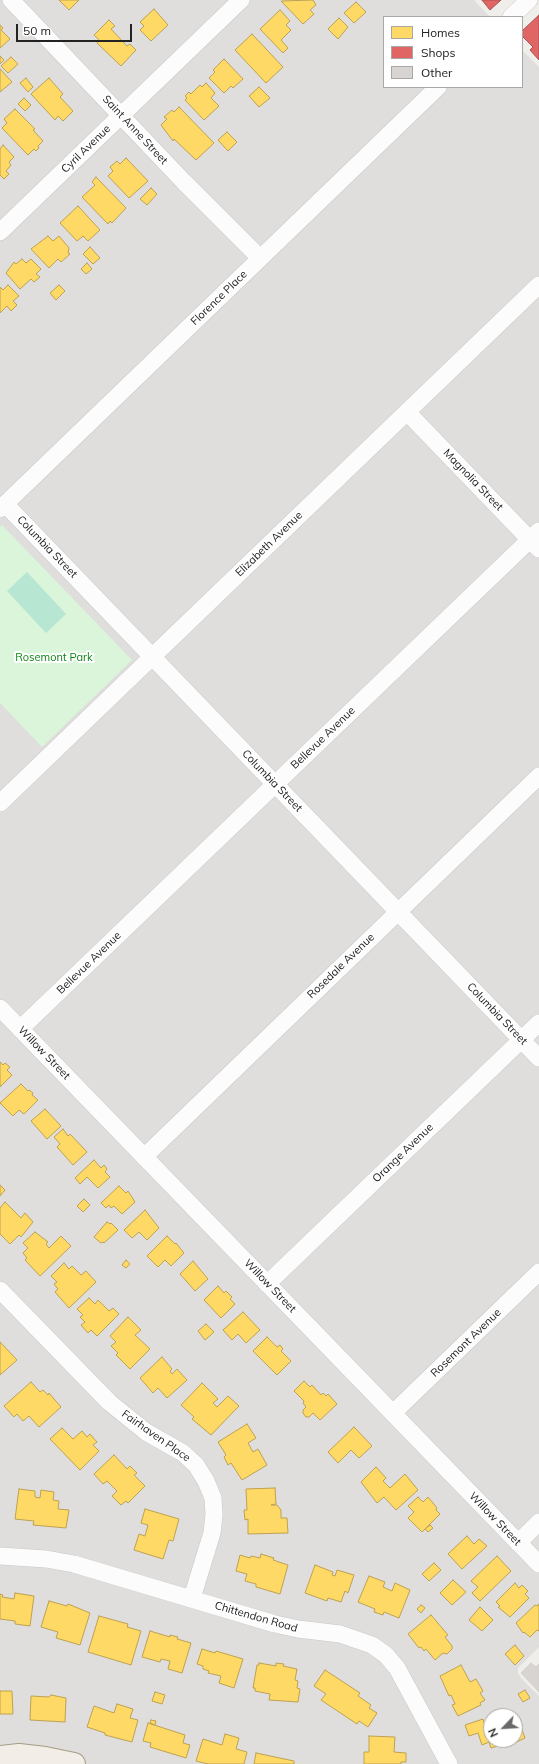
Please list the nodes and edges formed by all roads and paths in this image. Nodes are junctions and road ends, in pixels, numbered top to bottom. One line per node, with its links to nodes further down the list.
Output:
1 (11, 0): 6 (street, Saint Anne Street)
2 (241, 0): 6 (street, Cyril Avenue)
3 (529, 0): 4 (street)
4 (512, 16)
5 (437, 88): 8 (street, Florence Place)
6 (122, 115): 7 (street, Cyril Avenue); 8 (street, Saint Anne Street)
7 (0, 232)
8 (260, 258): 11 (street, Florence Place)
9 (539, 285): 10 (street, Elizabeth Avenue)
10 (407, 412): 12 (street, Magnolia Street); 13 (street, Elizabeth Avenue)
11 (3, 506): 13 (street, Columbia Street)
12 (536, 540): 15 (street, Bellevue Avenue)
13 (153, 657): 15 (street, Columbia Street); 16 (street, Elizabeth Avenue)
14 (539, 776): 17 (street, Rosedale Avenue)
15 (275, 784): 17 (street, Columbia Street); 20 (street, Bellevue Avenue)
16 (0, 803)
17 (398, 912): 21 (street, Columbia Street); 23 (street, Rosedale Avenue)
18 (0, 1008): 20 (street, Willow Street)
19 (539, 1023): 21 (street, Orange Avenue)
20 (20, 1029): 23 (street, Willow Street)
21 (521, 1040): 22 (street, Columbia Street); 25 (street, Orange Avenue)
22 (539, 1058)
23 (144, 1157): 25 (street, Willow Street)
24 (539, 1272): 27 (street, Rosemont Avenue)
25 (267, 1284): 27 (street, Willow Street)
26 (0, 1290): 32 (street, Fairhaven Place)
27 (392, 1413): 29 (street, Willow Street)
28 (539, 1522): 29 (street)
29 (518, 1542): 31 (street, Willow Street)
30 (0, 1556): 32 (street, Chittendon Road)
31 (539, 1564)
32 (192, 1598): 35 (street, Chittendon Road)
33 (0, 1757): 34 (main road)
34 (74, 1764)
35 (449, 1764)

